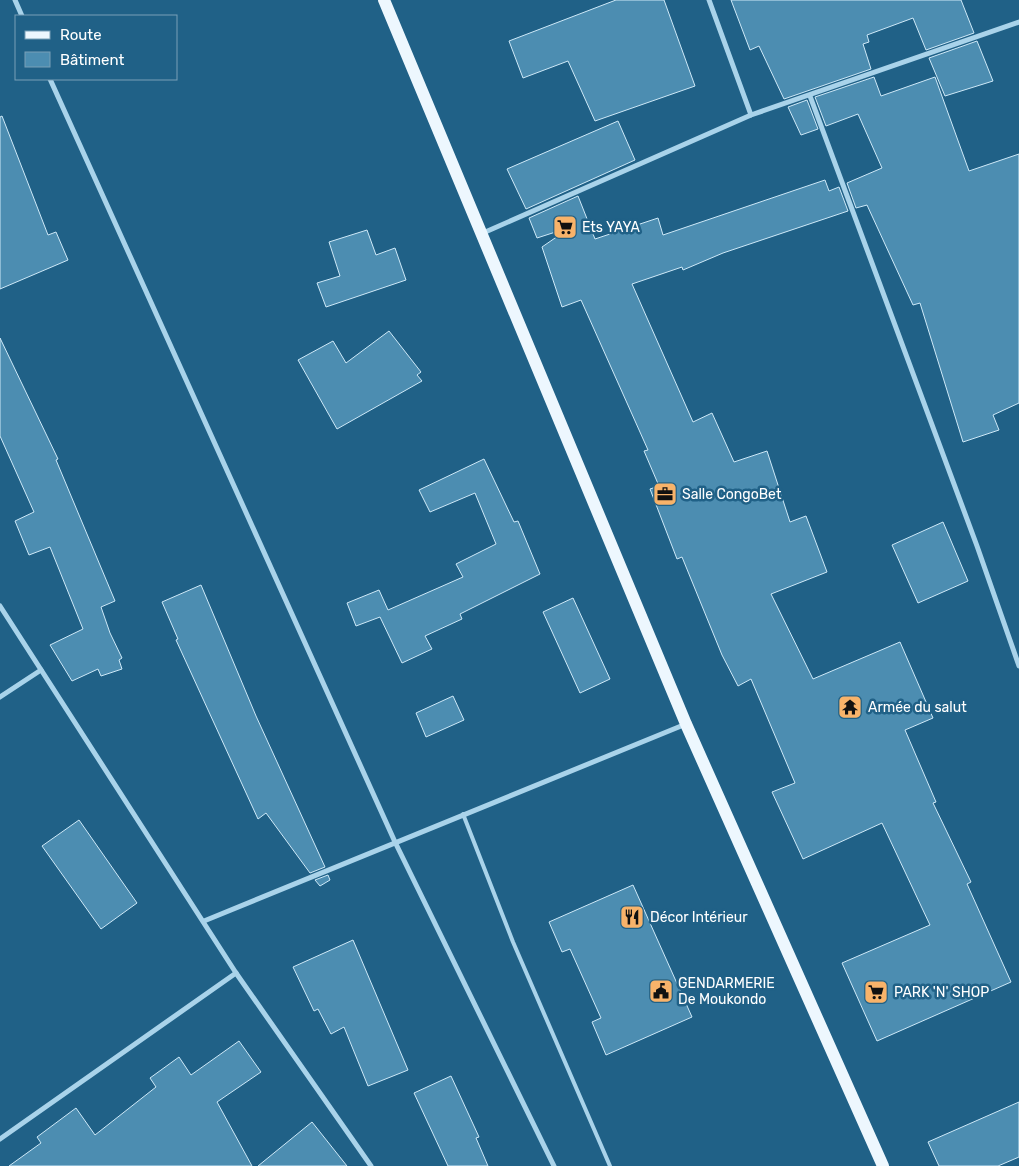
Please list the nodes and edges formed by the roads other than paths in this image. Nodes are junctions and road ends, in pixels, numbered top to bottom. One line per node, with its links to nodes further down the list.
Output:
1 (15, 0): 4 (street)
2 (384, 0): 9 (main road)
3 (709, 0): 8 (street)
4 (22, 15)
5 (1019, 22): 7 (street)
6 (50, 80): 16 (street)
7 (810, 96): 8 (street); 11 (street)
8 (751, 115): 9 (street)
9 (483, 233): 14 (main road)
10 (0, 606): 12 (street)
11 (1019, 666)
12 (41, 670): 13 (street); 17 (street)
13 (0, 697)
14 (686, 724): 15 (street); 23 (main road)
15 (463, 814): 16 (street); 22 (lane)
16 (395, 842): 17 (street); 21 (street)
17 (204, 920): 18 (street)
18 (236, 973): 19 (street); 20 (street)
19 (0, 1139)
20 (371, 1166)
21 (554, 1166)
22 (610, 1166)
23 (883, 1166)

